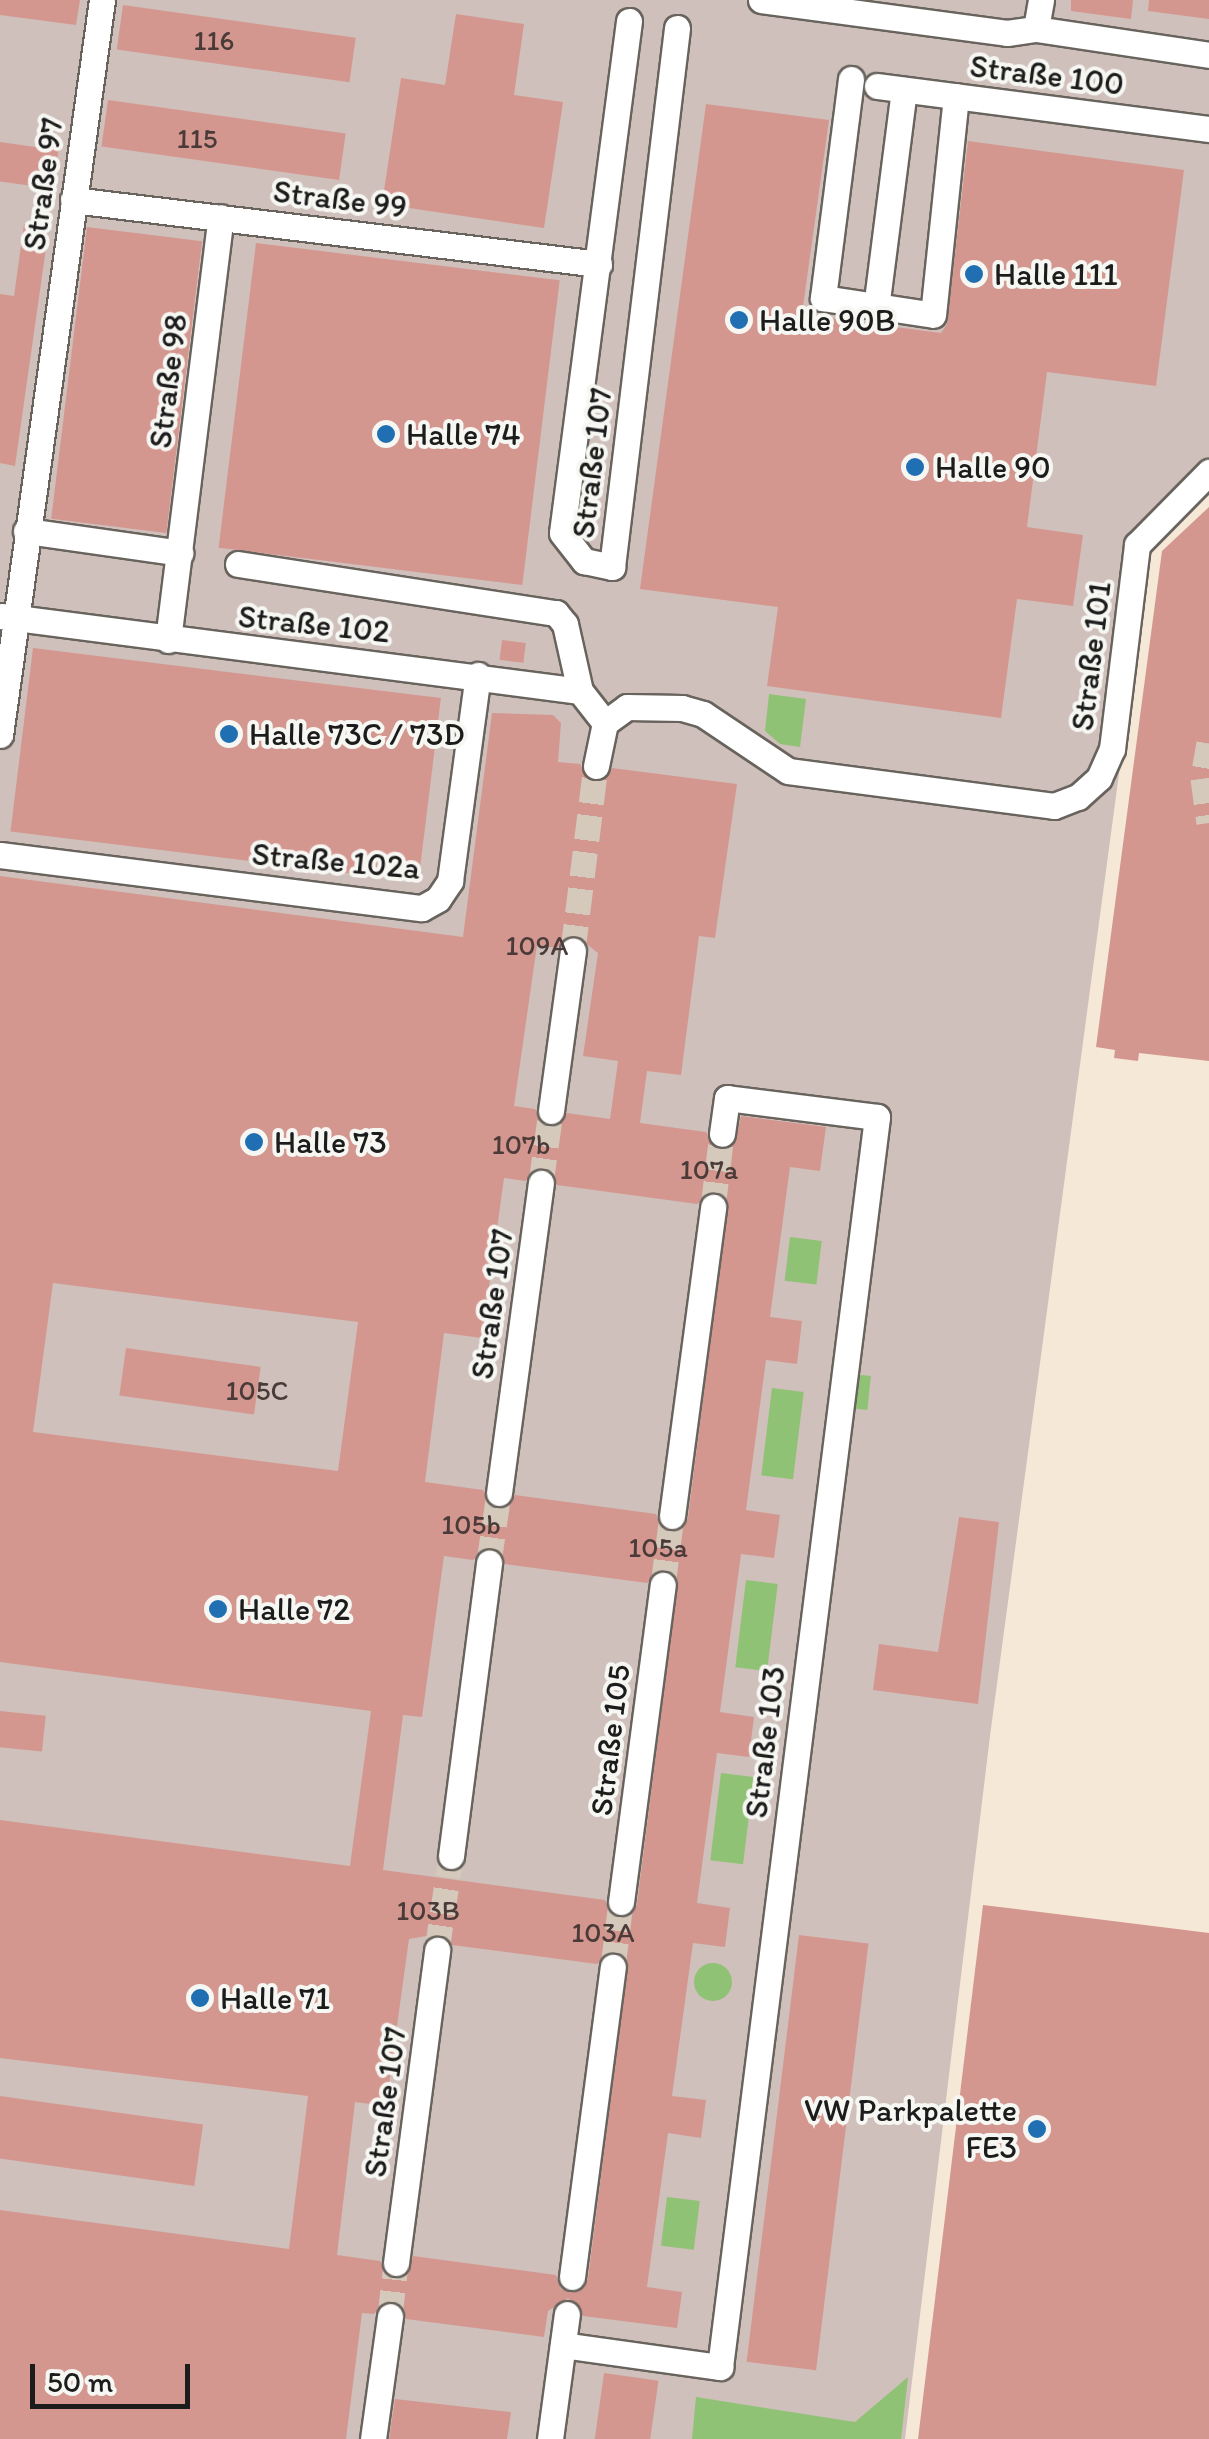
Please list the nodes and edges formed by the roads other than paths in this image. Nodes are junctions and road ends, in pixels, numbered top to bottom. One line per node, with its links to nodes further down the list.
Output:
1 (102, 0): 11 (street, Straße 97)
2 (762, 0): 6 (street)
3 (1041, 0): 6 (street)
4 (628, 21): 13 (street, Straße 107)
5 (677, 28): 13 (street, Straße 107)
6 (1036, 29): 7 (street)
7 (1209, 55)
8 (851, 79): 14 (street)
9 (956, 96): 10 (street, Straße 100); 14 (street); 14 (street, Straße 100)
10 (1209, 129)
11 (74, 200): 12 (street, Straße 99); 16 (street, Straße 97)
12 (221, 217): 13 (street, Straße 99); 17 (street, Straße 98)
13 (599, 264)
14 (876, 308)
15 (1209, 472): 23 (street, Straße 101)
16 (26, 531): 17 (street); 19 (street, Straße 97)
17 (180, 553): 20 (street, Straße 98)
18 (238, 564): 22 (street, Straße 102)
19 (7, 617): 20 (street, Straße 102); 24 (street, Straße 97)
20 (168, 640): 21 (street, Straße 102)
21 (478, 674): 22 (street, Straße 102); 26 (street, Straße 102a)
22 (580, 690): 23 (street)
23 (605, 723): 25 (street)
24 (0, 735)
25 (596, 766)
26 (0, 856)
27 (573, 950): 28 (street)
28 (552, 1100)
29 (725, 1114): 44 (street, Straße 103)
30 (541, 1183): 32 (street, Straße 107)
31 (713, 1206): 33 (street)
32 (500, 1492)
33 (672, 1516)
34 (489, 1562): 36 (street)
35 (663, 1585): 37 (street, Straße 105)
36 (450, 1856)
37 (621, 1902)
38 (438, 1950): 40 (street, Straße 107)
39 (613, 1967): 41 (street)
40 (396, 2263)
41 (572, 2277)
42 (567, 2314): 44 (street)
43 (390, 2316): 45 (street)
44 (563, 2345): 46 (street)
45 (373, 2439)
46 (550, 2439)

